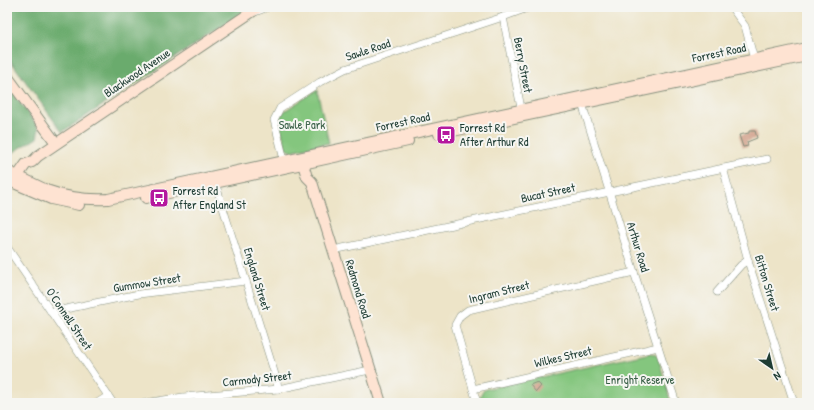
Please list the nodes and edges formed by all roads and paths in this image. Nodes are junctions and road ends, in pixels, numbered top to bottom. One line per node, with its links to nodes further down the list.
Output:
1 (259, 7): 5 (main road, Blackwood Avenue)
2 (268, 7): 5 (street)
3 (530, 7): 6 (street, Sawle Road)
4 (731, 7): 9 (street)
5 (247, 15): 13 (main road, Blackwood Avenue)
6 (503, 17): 12 (street, Berry Street); 16 (street, Sawle Road)
7 (807, 48): 9 (main road, Forrest Road)
8 (807, 56): 9 (main road, Forrest Road)
9 (755, 63): 11 (main road, Forrest Road)
10 (7, 76): 13 (main road)
11 (582, 101): 12 (main road, Forrest Road); 21 (street, Arthur Road)
12 (522, 113): 15 (main road, Forrest Road)
13 (56, 143): 20 (main road, Blackwood Avenue)
14 (768, 159): 17 (street, Bucat Street)
15 (306, 160): 16 (main road, Forrest Road); 23 (main road, Redmond Road)
16 (285, 164): 19 (main road, Forrest Road)
17 (723, 168): 21 (street, Bucat Street); 24 (street, Bitton Street)
18 (7, 171): 20 (main road, Forrest Road)
19 (214, 179): 20 (main road, Forrest Road); 26 (street, England Street)
20 (16, 180)
21 (609, 192): 23 (street, Bucat Street); 25 (street, Arthur Road)
22 (7, 247): 28 (street, O'Connell Street)
23 (333, 250): 30 (main road, Redmond Road)
24 (748, 260): 27 (street); 40 (street, Bitton Street)
25 (634, 272): 29 (street, Arthur Road); 32 (street, Ingram Street)
26 (246, 281): 28 (street, Gummow Street); 31 (street, England Street)
27 (717, 292)
28 (51, 312): 33 (street, O'Connell Street)
29 (658, 347): 32 (street, Wilkes Street); 39 (street, Arthur Road)
30 (370, 370): 31 (street, Carmody Street); 37 (main road, Redmond Road)
31 (278, 389): 36 (street, Carmody Street)
32 (473, 389): 38 (street, Ingram Street)
33 (108, 396): 34 (street); 35 (street, O'Connell Street)
34 (97, 403)
35 (113, 403)
36 (145, 403)
37 (381, 403)
38 (478, 403)
39 (676, 403)
40 (794, 403)

